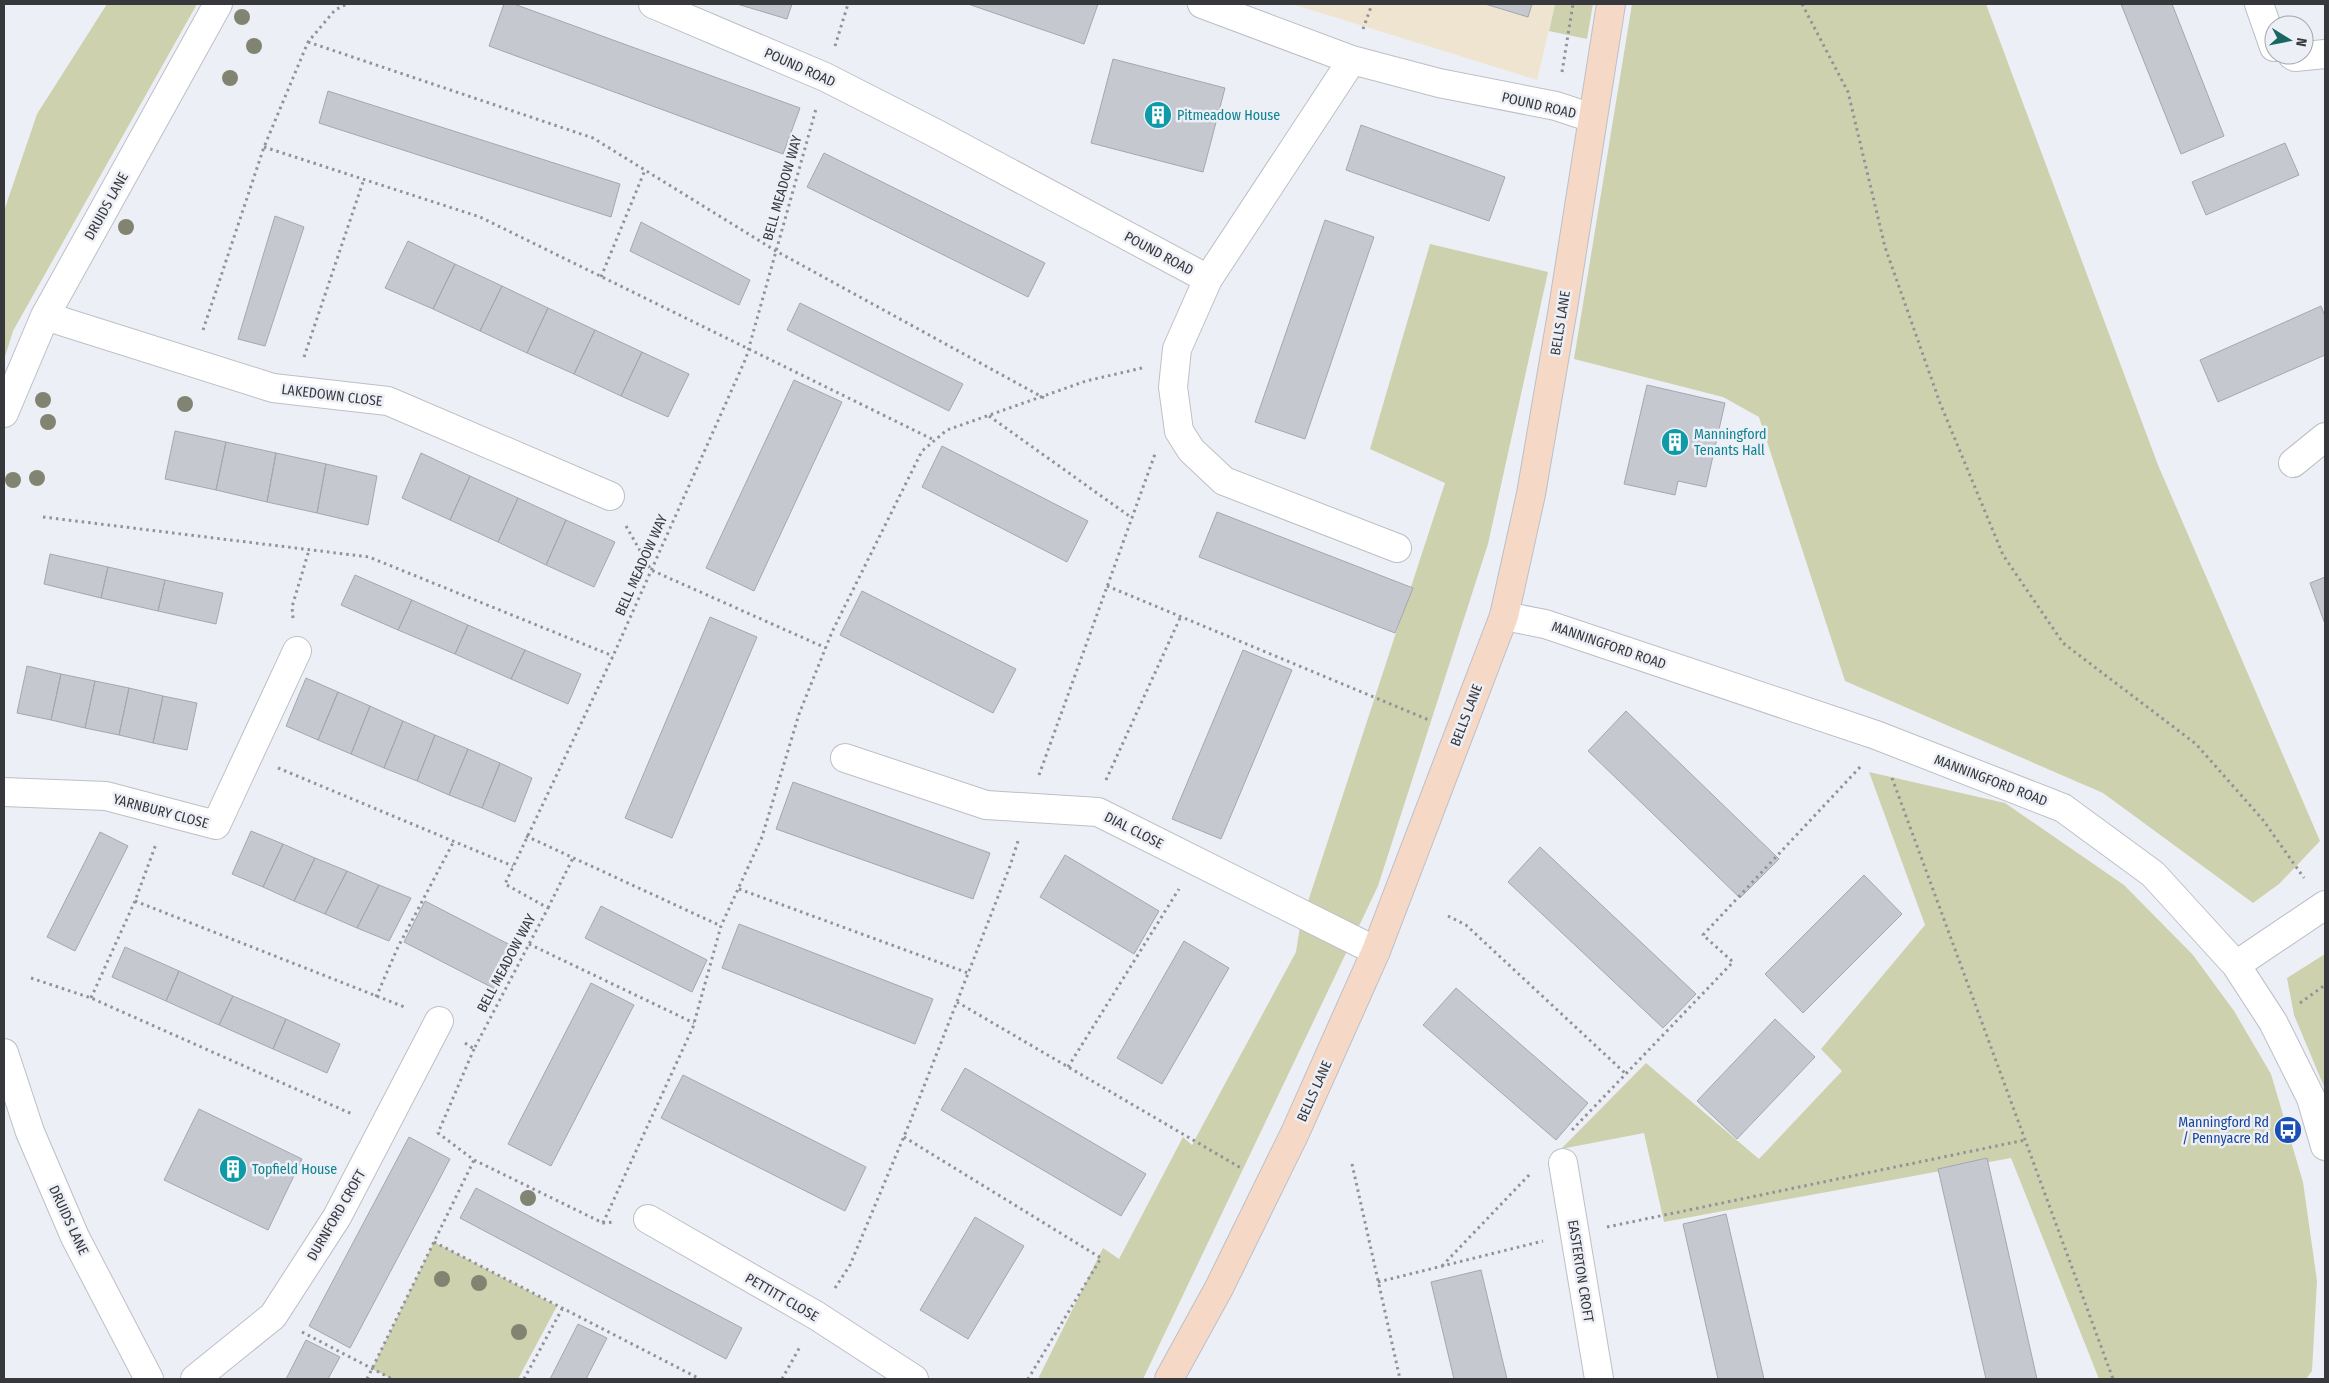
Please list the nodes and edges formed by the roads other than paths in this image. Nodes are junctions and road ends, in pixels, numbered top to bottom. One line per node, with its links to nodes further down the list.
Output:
1 (218, 4): 10 (street, DRUIDS LANE)
2 (653, 4): 9 (street, POUND ROAD)
3 (1202, 4): 7 (street)
4 (1611, 4): 8 (street, BELLS LANE)
5 (2259, 4): 6 (street)
6 (2264, 18)
7 (1352, 60): 8 (street, POUND ROAD); 9 (street, POUND ROAD)
8 (1592, 118): 16 (street, BELLS LANE)
9 (1208, 279): 15 (street)
10 (45, 316): 11 (street, DRUIDS LANE); 14 (street, LAKEDOWN CLOSE)
11 (4, 413)
12 (2325, 437): 13 (street)
13 (2293, 463)
14 (610, 496)
15 (1397, 548)
16 (1504, 616): 21 (street, BELLS LANE); 22 (street, MANNINGFORD ROAD)
17 (297, 651): 19 (street, YARNBURY CLOSE)
18 (845, 758): 21 (street, DIAL CLOSE)
19 (4, 792)
20 (2324, 906): 22 (street)
21 (1376, 952): 31 (street, BELLS LANE)
22 (2236, 965): 25 (street, MANNINGFORD ROAD)
23 (439, 1021): 29 (street, DURNFORD CROFT)
24 (4, 1053): 28 (street, DRUIDS LANE)
25 (2325, 1146)
26 (1550, 1165): 32 (street, EASTERTON CROFT)
27 (648, 1219): 30 (street, PETTITT CLOSE)
28 (150, 1379)
29 (195, 1379)
30 (914, 1379)
31 (1169, 1379)
32 (1599, 1379)

